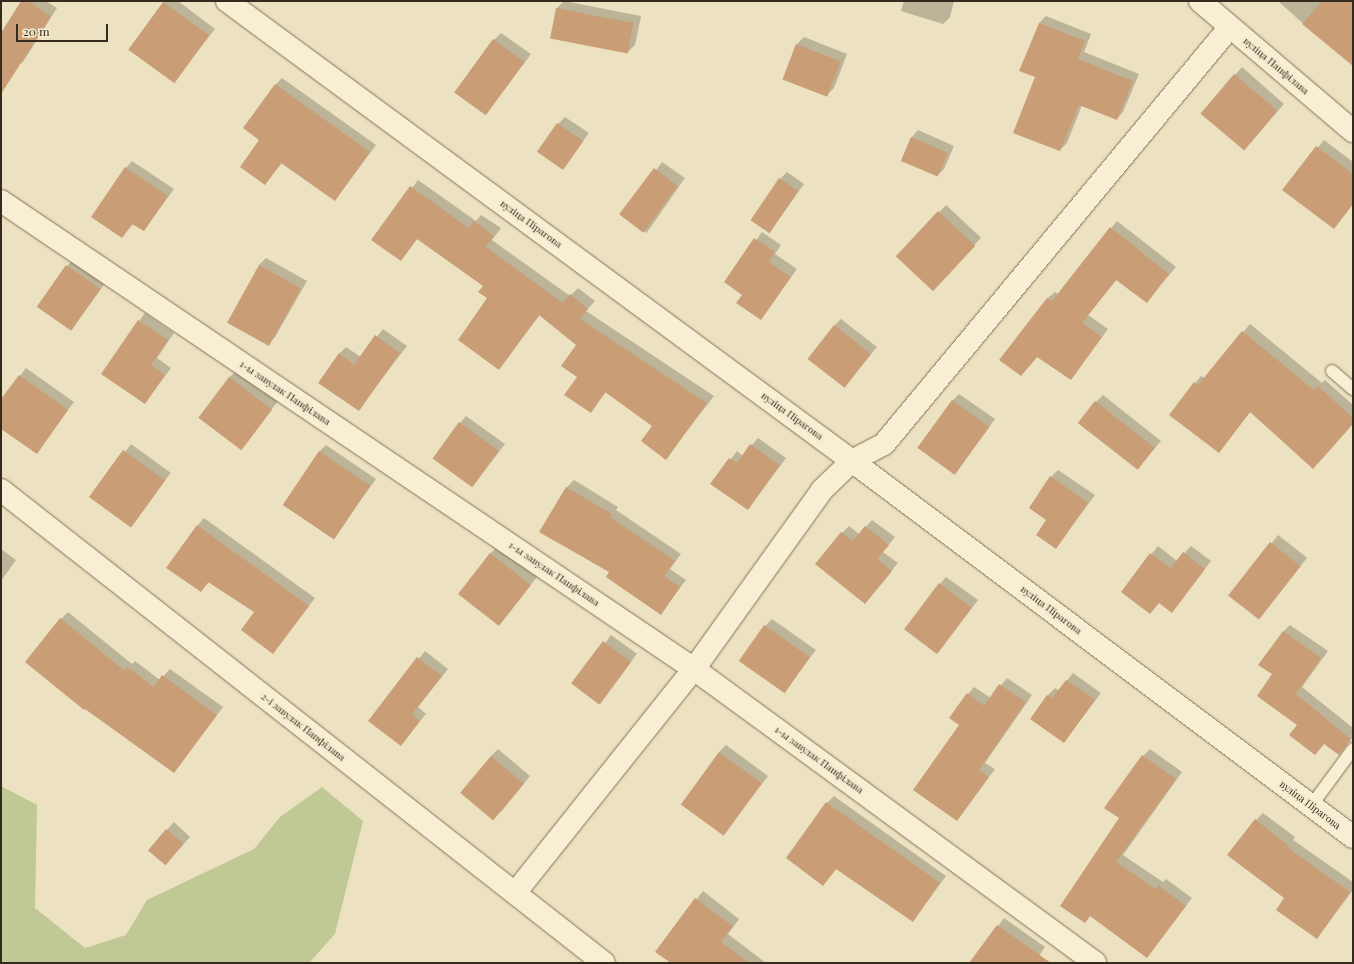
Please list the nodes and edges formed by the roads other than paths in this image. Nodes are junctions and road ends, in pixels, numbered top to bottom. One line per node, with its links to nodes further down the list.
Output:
1 (227, 1): 8 (street, вуліца Пірагова)
2 (1200, 1): 3 (street, вуліца Панфілава)
3 (1230, 26): 4 (street, вуліца Панфілава); 8 (street)
4 (1353, 131)
5 (1, 201): 10 (street, 1-ы завулак Панфілава)
6 (1332, 371): 7 (lane)
7 (1353, 388)
8 (852, 461): 10 (street); 12 (street, вуліца Пірагова)
9 (1, 490): 14 (street, 2-і завулак Панфілава)
10 (694, 669): 14 (street); 16 (street, 1-ы завулак Панфілава)
11 (1353, 749): 12 (lane)
12 (1312, 806): 13 (street, вуліца Пірагова)
13 (1353, 837)
14 (515, 893): 15 (street, 2-і завулак Панфілава)
15 (604, 963)
16 (1095, 963)

